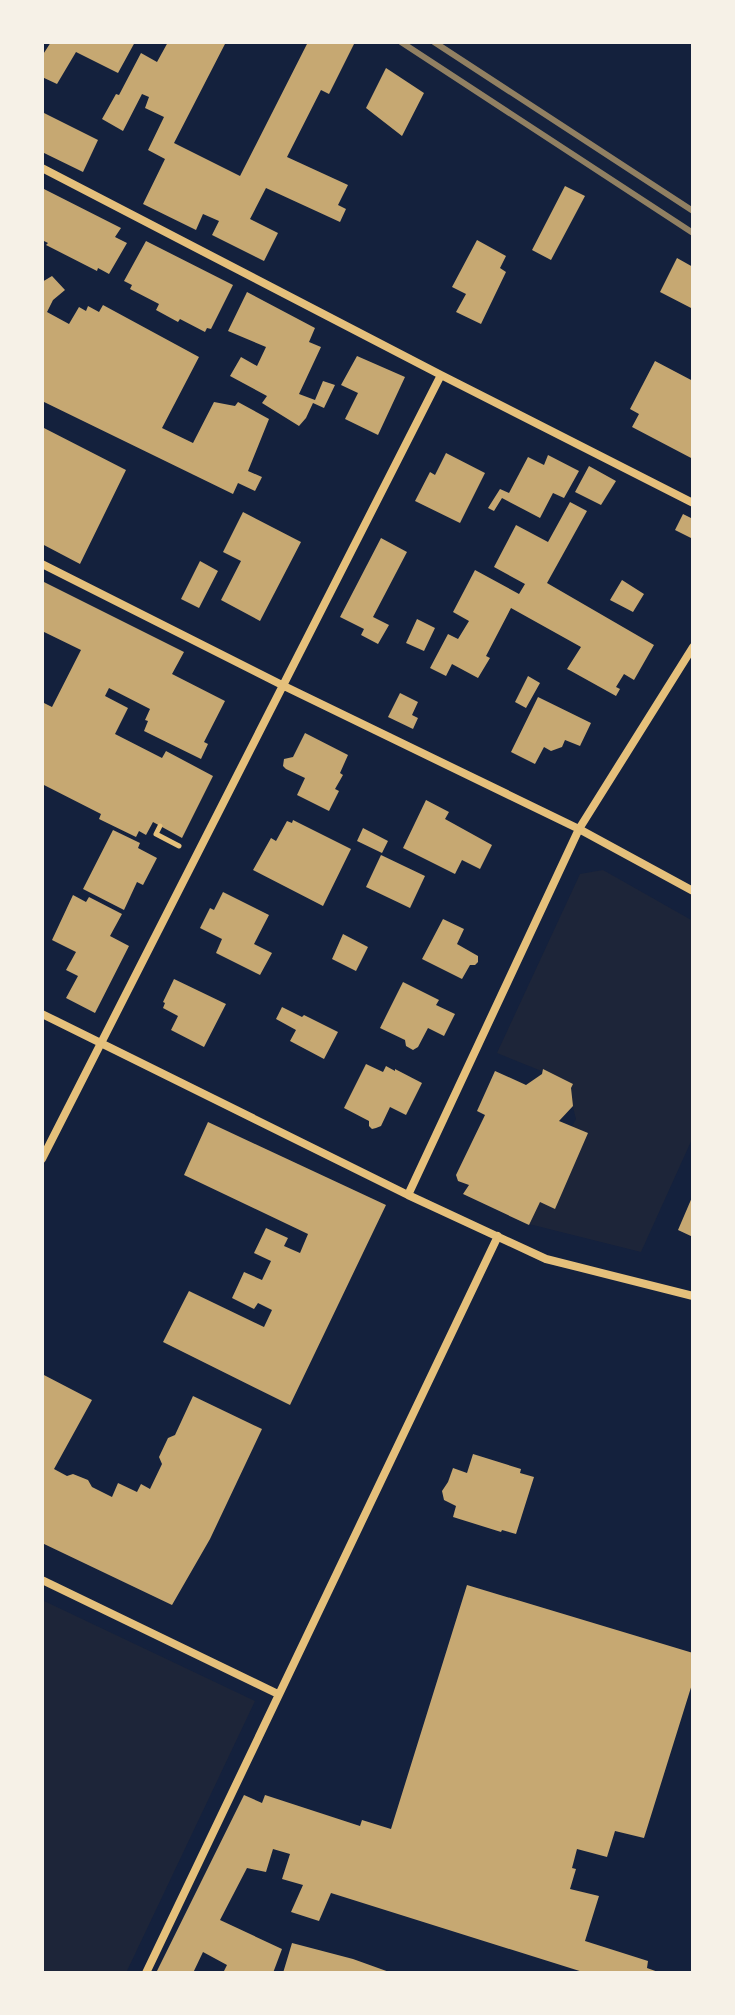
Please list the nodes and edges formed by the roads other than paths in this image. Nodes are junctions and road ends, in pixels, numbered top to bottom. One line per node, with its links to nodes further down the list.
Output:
1 (42, 168): 2 (street)
2 (441, 375): 3 (street); 6 (street)
3 (693, 503)
4 (42, 564): 6 (street)
5 (693, 647): 7 (street)
6 (284, 686): 7 (street); 10 (street)
7 (579, 829): 8 (street); 12 (street)
8 (693, 891)
9 (42, 1014): 10 (street)
10 (101, 1044): 11 (street); 12 (street)
11 (42, 1159)
12 (408, 1195): 13 (street)
13 (498, 1236): 14 (street); 16 (street)
14 (693, 1296)
15 (42, 1580): 16 (street)
16 (278, 1694): 17 (street)
17 (146, 1973)

